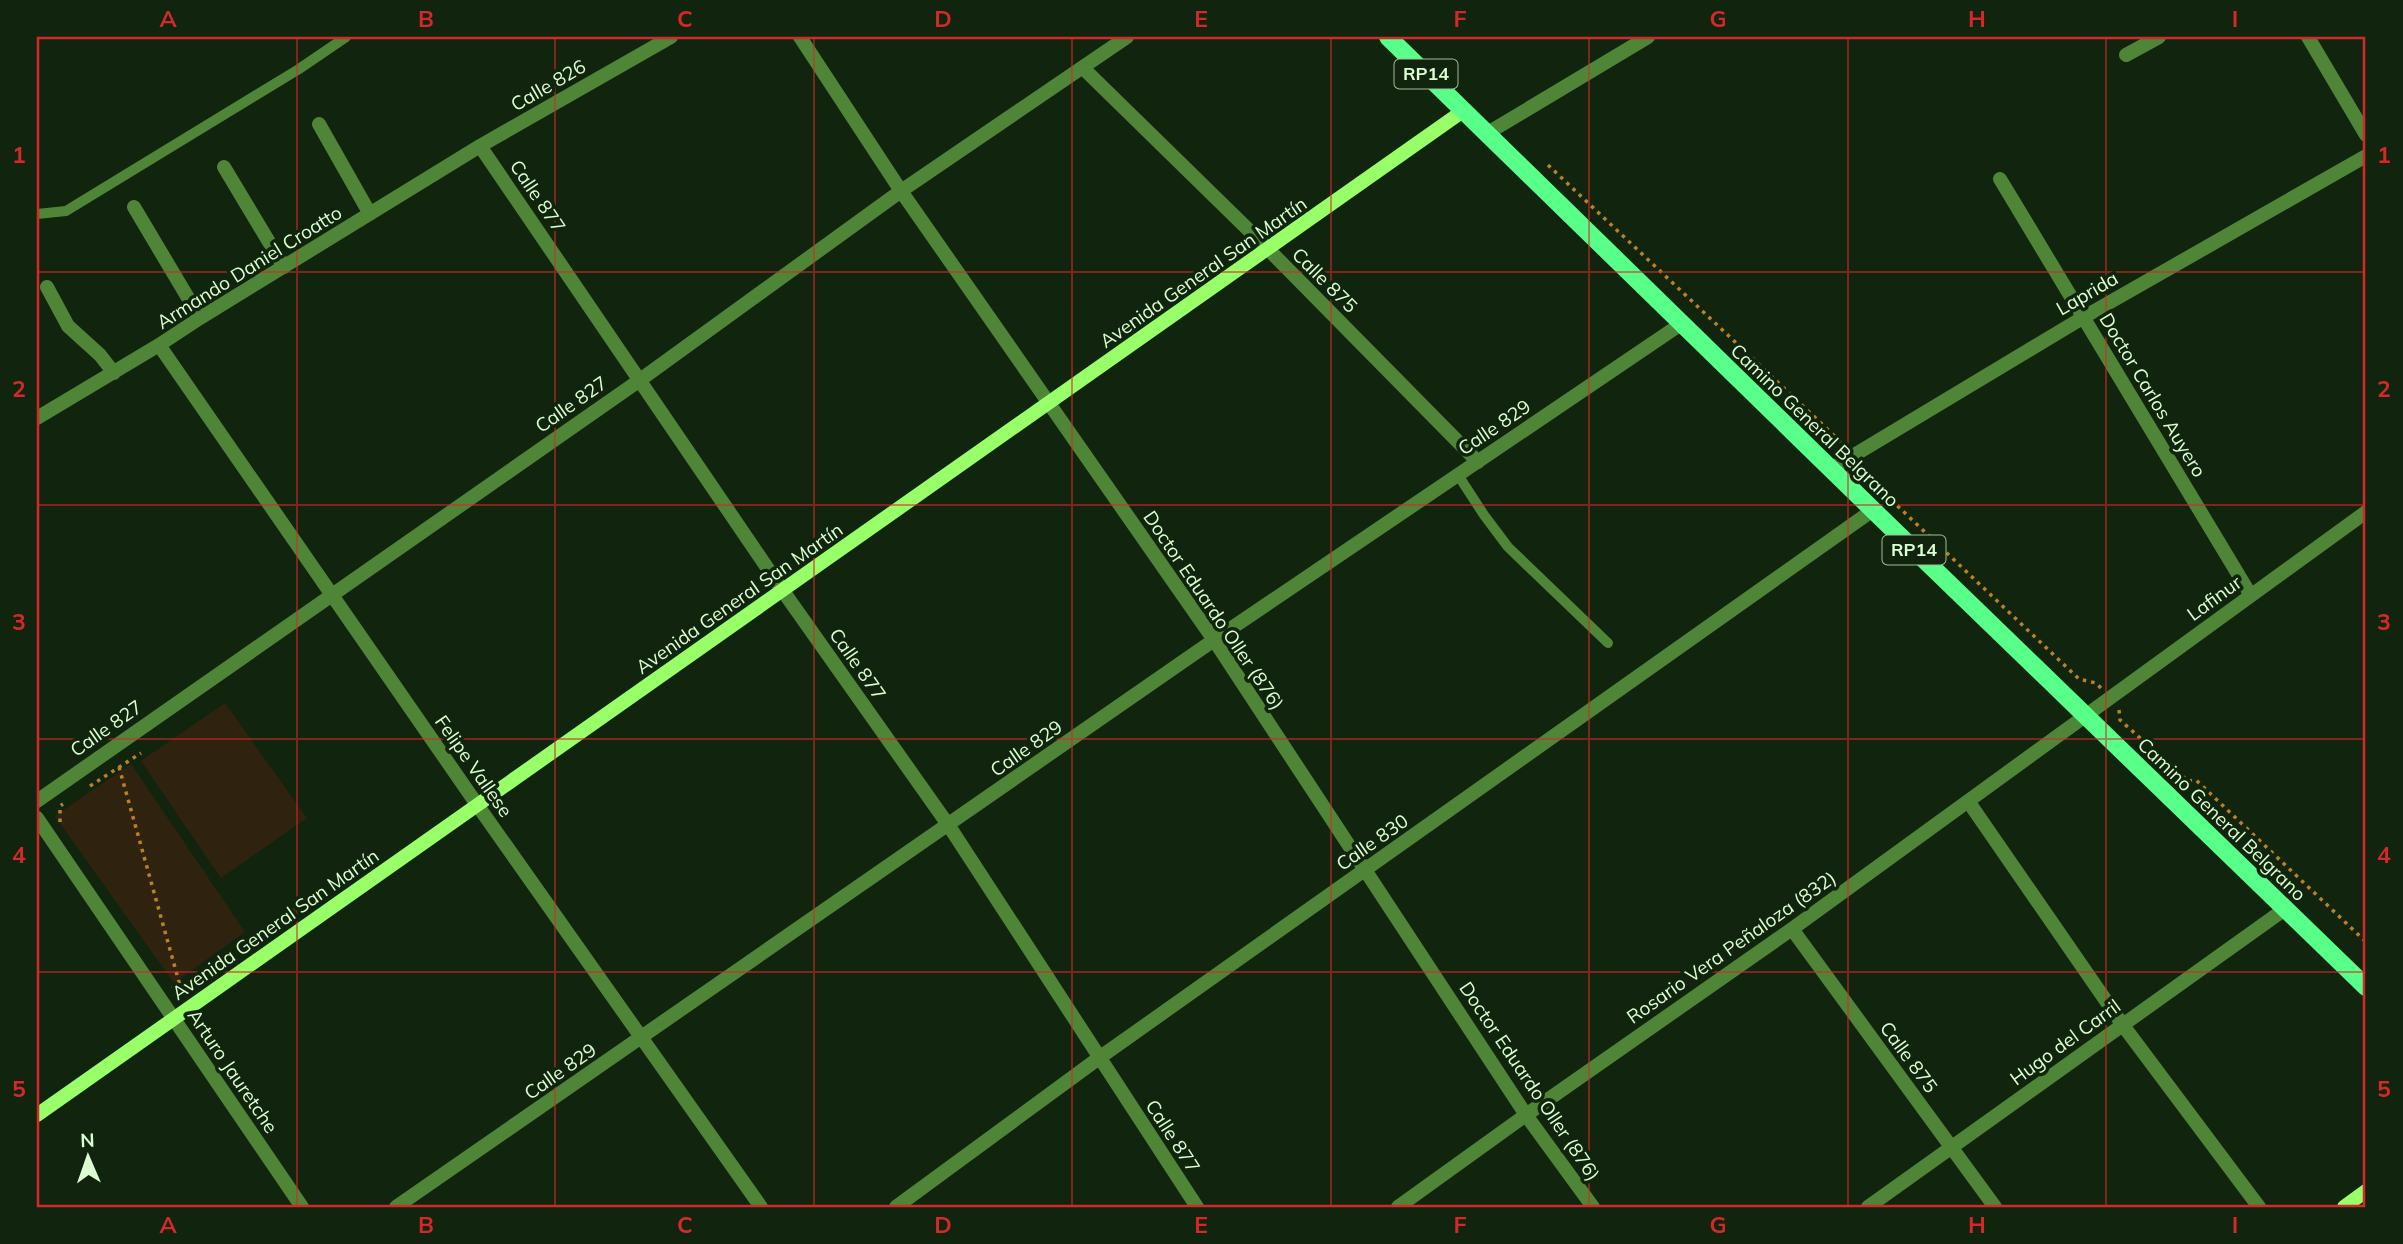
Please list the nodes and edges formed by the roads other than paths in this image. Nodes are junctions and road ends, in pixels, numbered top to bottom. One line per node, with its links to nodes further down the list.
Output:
1 (346, 37): 21 (lane)
2 (671, 37): 15 (street, Calle 826)
3 (800, 37): 19 (street, Doctor Eduardo Oller (876))
4 (1127, 37): 10 (street, Calle 827)
5 (1388, 37): 11 (main road, Camino General Belgrano / RP14)
6 (1648, 37): 13 (street)
7 (2159, 37): 9 (street)
8 (2308, 37): 14 (street)
9 (2126, 55)
10 (1083, 68): 19 (street, Calle 827); 23 (street, Calle 875)
11 (1463, 111): 13 (main road, Camino General Belgrano / RP14); 23 (main road, Avenida General San Martín)
12 (319, 124): 22 (street)
13 (1486, 134): 28 (main road, Camino General Belgrano / RP14)
14 (2366, 135)
15 (480, 146): 22 (street, Armando Daniel Croatto); 31 (street, Calle 877)
16 (2366, 156): 26 (street, Laprida)
17 (224, 167): 24 (street)
18 (2000, 179): 26 (street, Doctor Carlos Auyero)
19 (901, 191): 31 (street, Calle 827); 32 (street, Doctor Eduardo Oller (876))
20 (134, 207): 27 (street)
21 (37, 214)
22 (370, 214): 24 (street, Armando Daniel Croatto)
23 (1268, 249): 32 (main road, Avenida General San Martín); 34 (street, Calle 875)
24 (284, 267): 27 (street, Armando Daniel Croatto)
25 (47, 288): 30 (street)
26 (2084, 317): 35 (street, Laprida); 41 (street, Doctor Carlos Auyero)
27 (201, 318): 29 (street, Armando Daniel Croatto)
28 (1681, 324): 34 (street, Calle 829); 35 (main road, Camino General Belgrano / RP14)
29 (159, 345): 30 (street, Armando Daniel Croatto); 40 (street, Felipe Vallese)
30 (114, 373): 33 (street, Armando Daniel Croatto)
31 (640, 380): 39 (street, Calle 877); 40 (street, Calle 827)
32 (1049, 404): 39 (main road, Avenida General San Martín); 42 (street, Doctor Eduardo Oller (876))
33 (37, 418)
34 (1478, 462): 36 (street, Calle 829)
35 (1831, 469): 37 (main road, Camino General Belgrano / RP14)
36 (1458, 475): 42 (street, Calle 829); 43 (lane)
37 (1873, 510): 44 (main road, Camino General Belgrano / RP14); 50 (street, Calle 830)
38 (2366, 512): 41 (street, Lafinur)
39 (783, 591): 47 (main road, Avenida General San Martín); 49 (street, Calle 877)
40 (332, 594): 45 (street, Calle 827); 47 (street, Felipe Vallese)
41 (2250, 594): 44 (street, Lafinur)
42 (1214, 640): 49 (street, Calle 829); 50 (street, Doctor Eduardo Oller (876))
43 (1608, 643)
44 (2085, 716): 46 (street, Rosario Vera Peñaloza (832)); 51 (main road, Camino General Belgrano / RP14)
45 (37, 801)
46 (1968, 801): 52 (street, Rosario Vera Peñaloza (832)); 55 (street)
47 (478, 806): 54 (main road, Avenida General San Martín); 56 (street, Felipe Vallese)
48 (37, 818): 54 (street, Arturo Jauretche)
49 (949, 826): 56 (street, Calle 829); 57 (street, Calle 877)
50 (1365, 871): 57 (street, Calle 830); 59 (street, Doctor Eduardo Oller (876))
51 (2285, 909): 53 (main road, Camino General Belgrano / RP14); 55 (street, Hugo del Carril)
52 (1792, 929): 59 (street, Rosario Vera Peñaloza (832)); 60 (street, Calle 875)
53 (2366, 987)
54 (174, 1018): 58 (main road, Avenida General San Martín); 62 (street, Arturo Jauretche)
55 (2122, 1024): 60 (street, Hugo del Carril); 71 (street)
56 (642, 1038): 63 (street, Calle 829); 64 (street, Felipe Vallese)
57 (1099, 1058): 65 (street, Calle 830); 66 (street, Calle 877)
58 (37, 1115)
59 (1526, 1115): 67 (street, Rosario Vera Peñaloza (832)); 68 (street, Doctor Eduardo Oller (876))
60 (1951, 1147): 69 (street, Hugo del Carril); 70 (street, Calle 875)
61 (2366, 1191): 72 (main road)
62 (302, 1207)
63 (396, 1207)
64 (761, 1207)
65 (896, 1207)
66 (1197, 1207)
67 (1398, 1207)
68 (1593, 1207)
69 (1868, 1207)
70 (1995, 1207)
71 (2259, 1207)
72 (2344, 1207)

